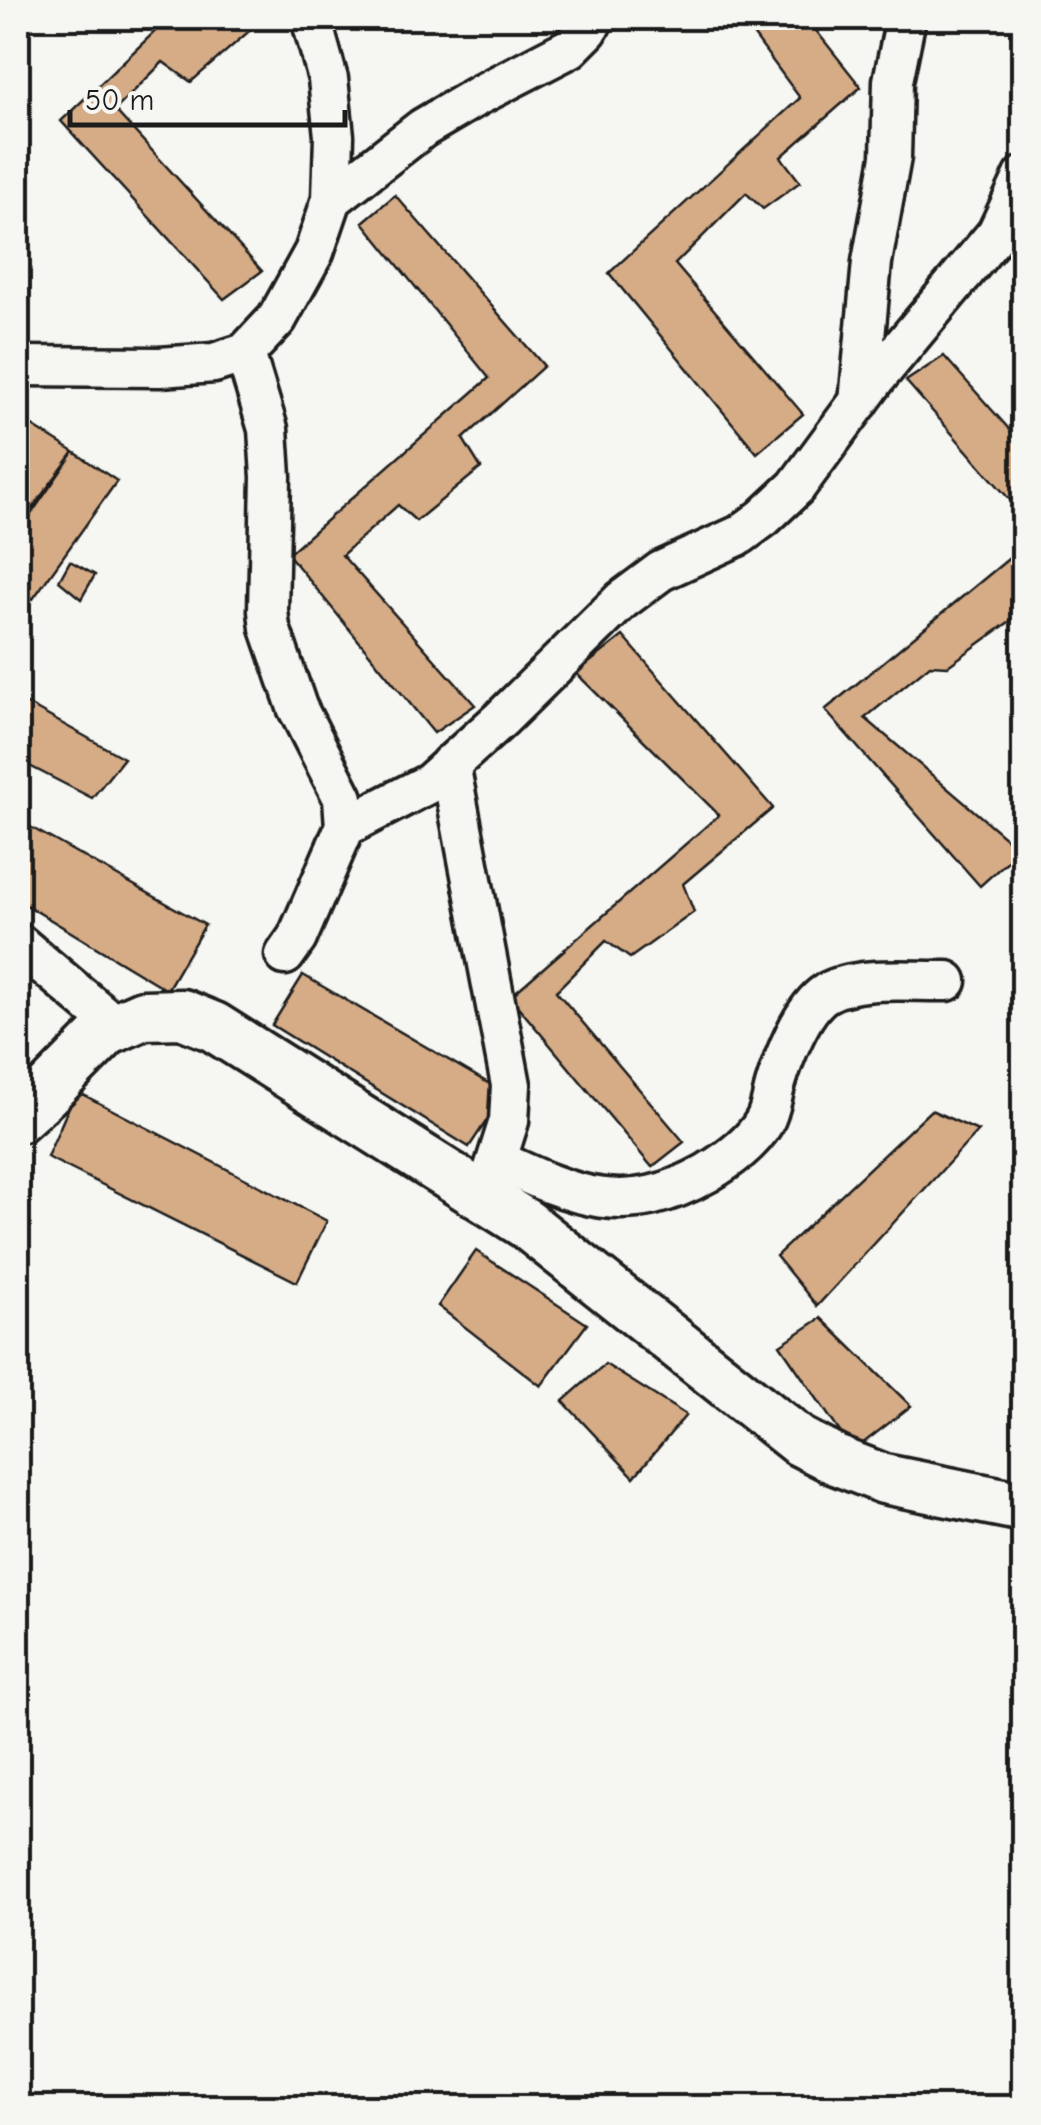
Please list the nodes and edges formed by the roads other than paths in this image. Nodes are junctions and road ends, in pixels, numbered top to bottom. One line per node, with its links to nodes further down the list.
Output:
1 (311, 18): 5 (street)
2 (594, 18): 5 (street)
3 (906, 18): 9 (street)
4 (1024, 176): 6 (street)
5 (332, 198): 7 (street)
6 (1010, 235): 9 (street)
7 (245, 353): 8 (street); 11 (street)
8 (18, 366)
9 (859, 402): 10 (street)
10 (450, 764): 11 (street); 17 (street)
11 (345, 827): 13 (street)
12 (18, 943): 15 (street)
13 (285, 955)
14 (947, 982): 17 (street)
15 (117, 1027): 16 (street); 17 (street)
16 (18, 1118)
17 (491, 1179): 18 (street)
18 (1024, 1506)

